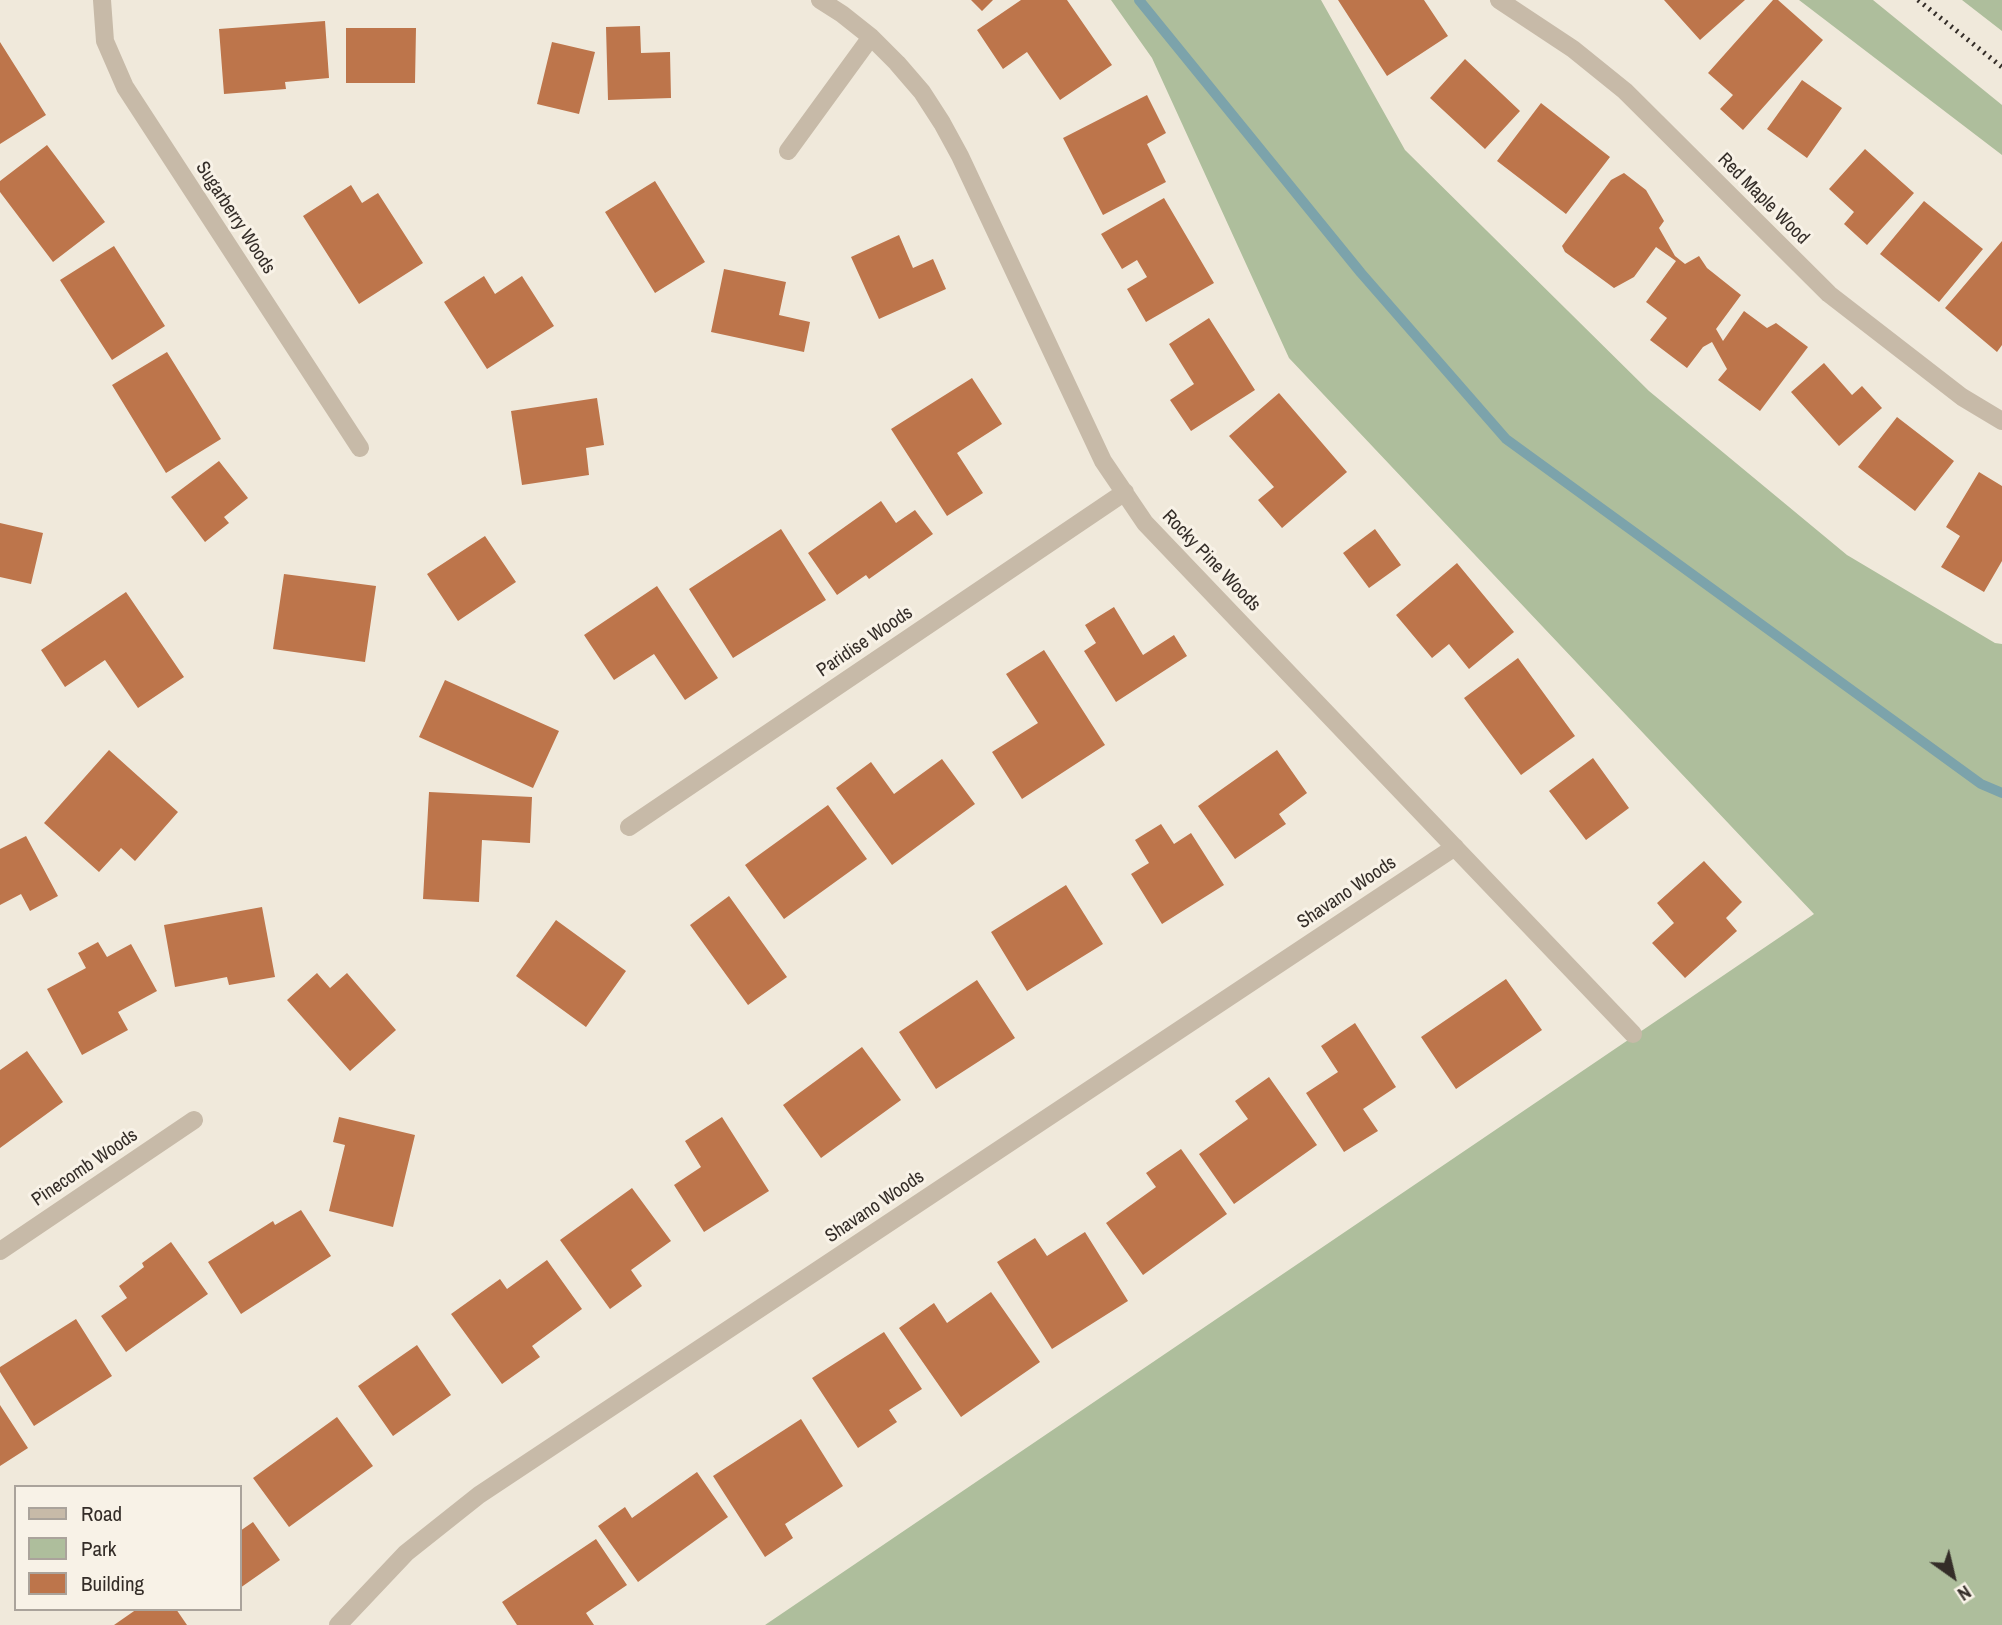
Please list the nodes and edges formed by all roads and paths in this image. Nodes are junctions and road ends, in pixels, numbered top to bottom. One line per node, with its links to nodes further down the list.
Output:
1 (102, 0): 7 (street, Sugarberry Woods)
2 (820, 0): 4 (street, Rocky Pine Woods)
3 (1499, 0): 6 (street, Red Maple Wood)
4 (871, 37): 5 (street); 8 (street, Rocky Pine Woods)
5 (788, 150)
6 (2002, 421)
7 (360, 449)
8 (1125, 492): 9 (street, Paridise Woods); 10 (street, Rocky Pine Woods)
9 (629, 827)
10 (1455, 846): 11 (street, Rocky Pine Woods); 14 (street, Shavano Woods)
11 (1633, 1034)
12 (194, 1120): 13 (street, Pinecomb Woods)
13 (0, 1251)
14 (338, 1625)

